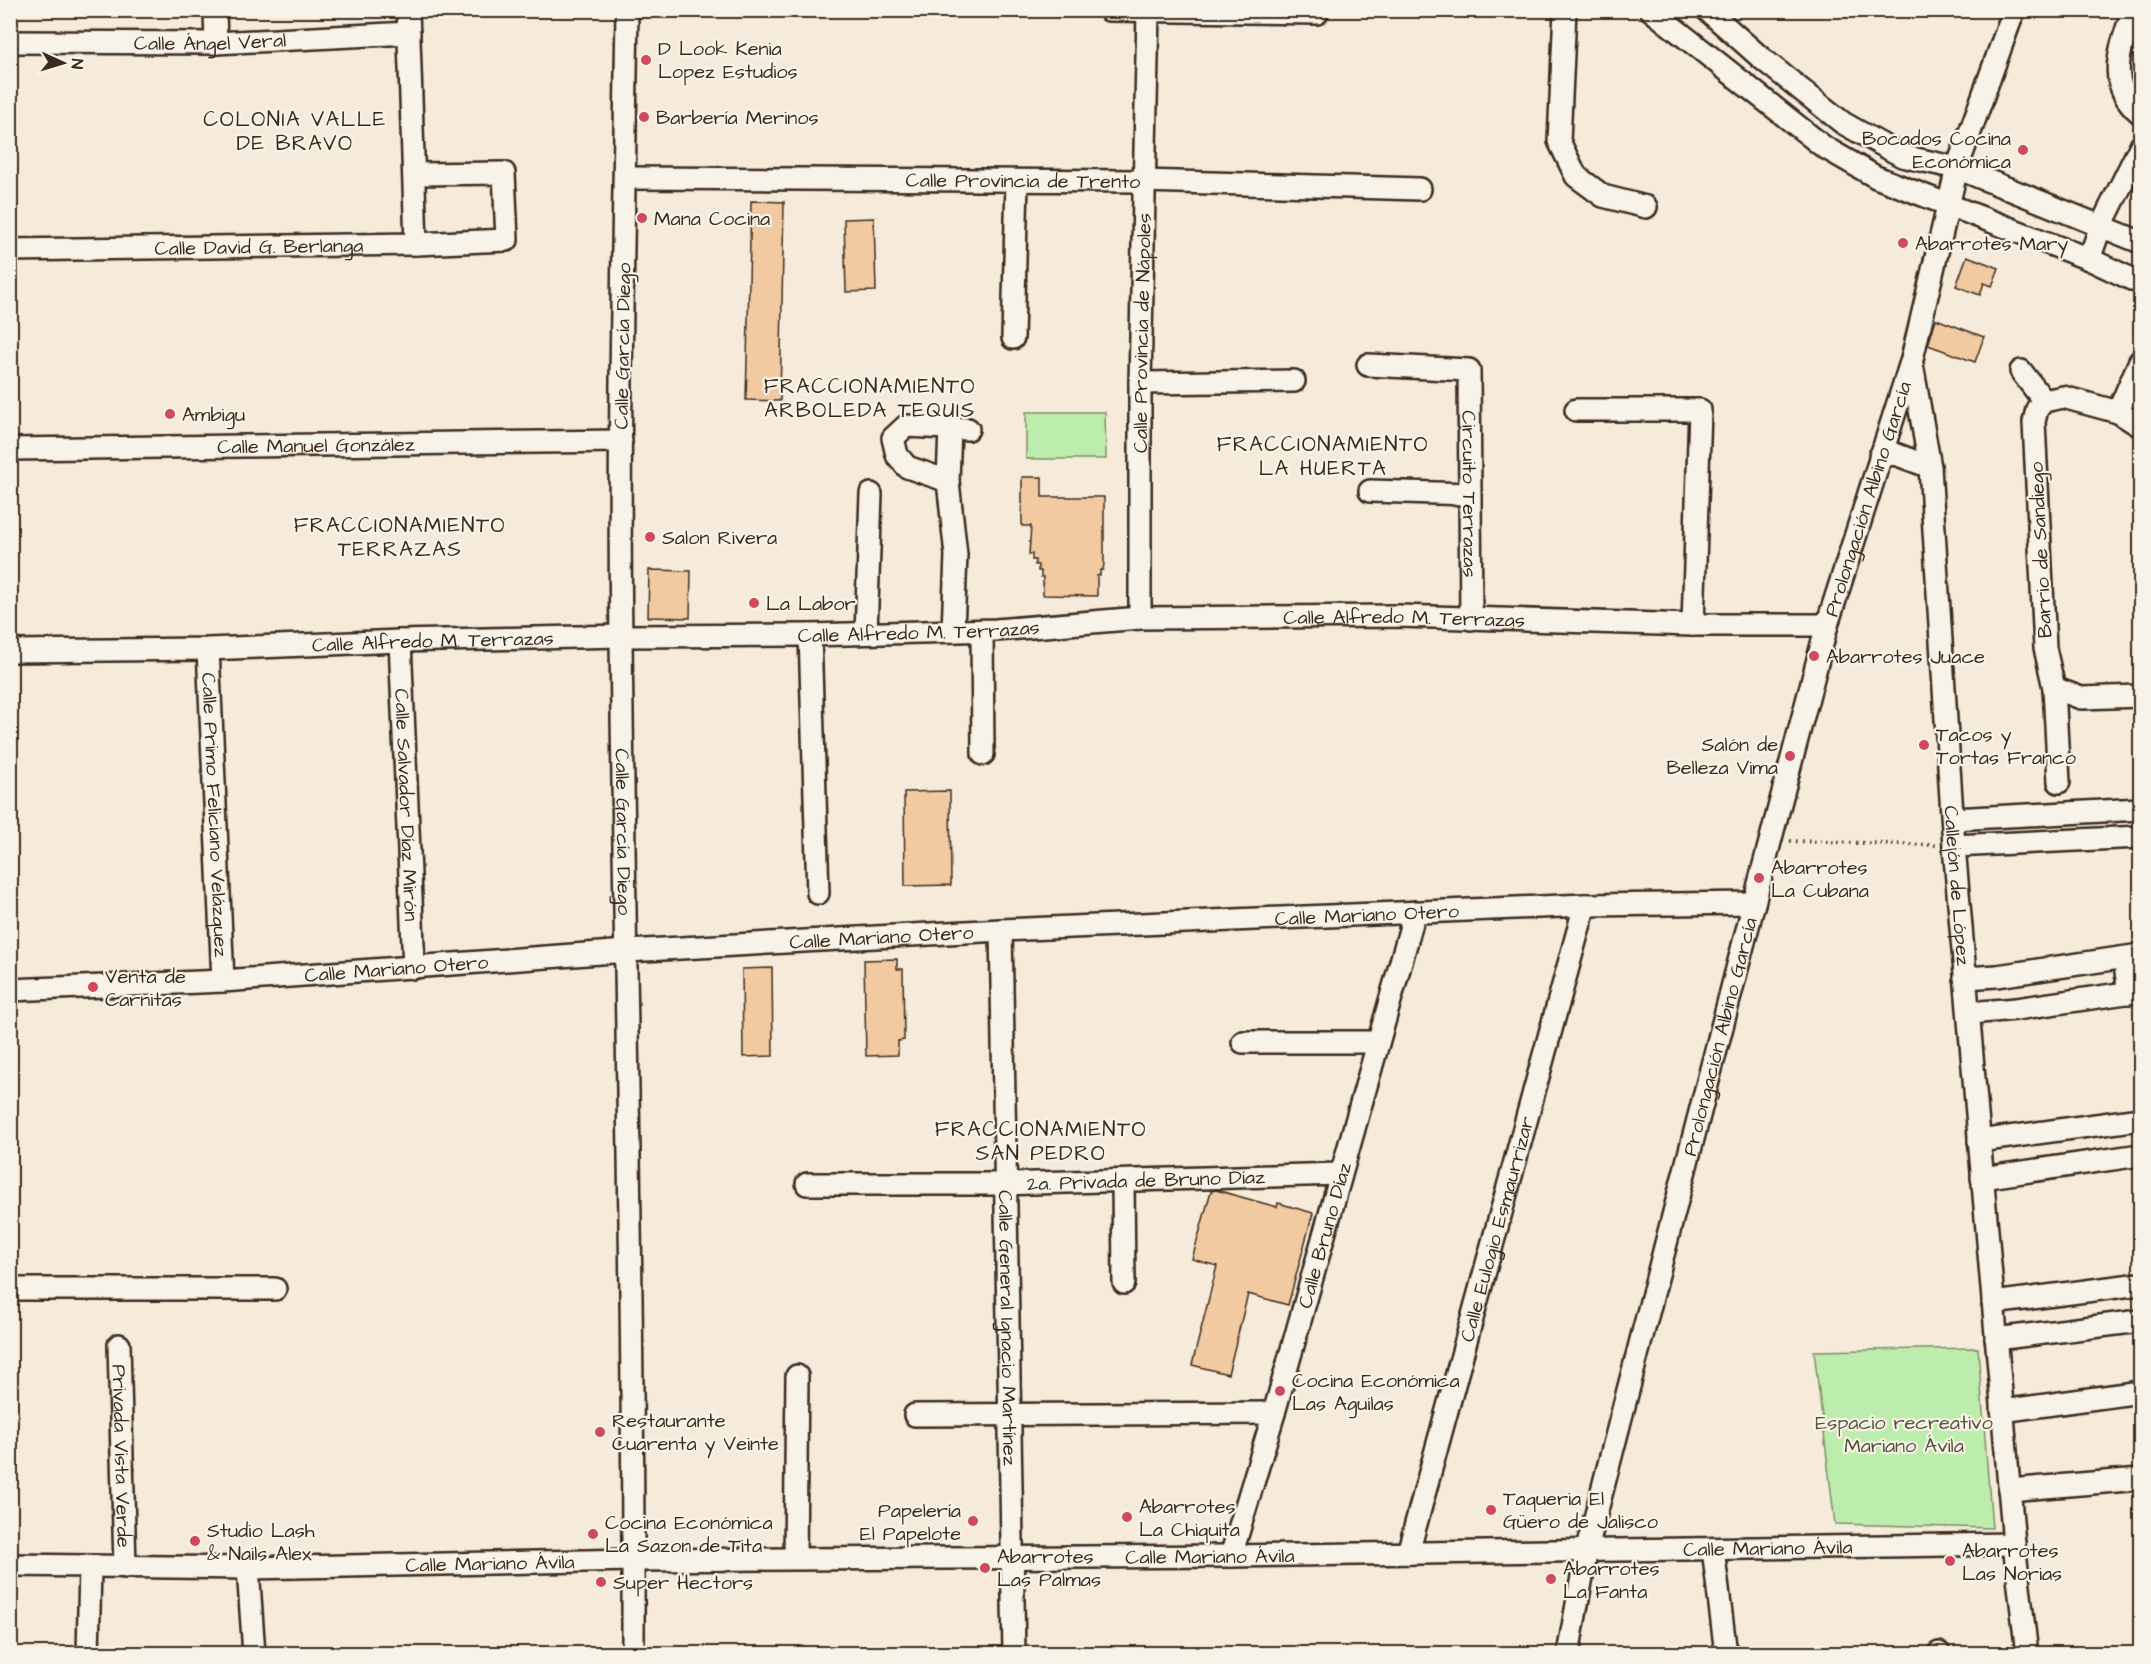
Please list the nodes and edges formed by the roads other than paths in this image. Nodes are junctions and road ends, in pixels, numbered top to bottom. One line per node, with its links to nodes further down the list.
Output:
1 (215, 10): 14 (street)
2 (408, 10): 12 (street)
3 (627, 10): 19 (street, Calle García Diego)
4 (1109, 10): 10 (street)
5 (1565, 10): 24 (street)
6 (1651, 10): 23 (street)
7 (1707, 10): 17 (street)
8 (2014, 10): 17 (street, Prolongación Albino García)
9 (2133, 10): 15 (street)
10 (1148, 11): 11 (street); 21 (street, Calle Provincia de Nápoles)
11 (1317, 13)
12 (409, 33): 14 (street, Calle Ángel Veral); 18 (street)
13 (10, 42): 14 (street, Calle Ángel Veral)
14 (216, 43)
15 (2140, 113)
16 (2140, 147): 25 (street)
17 (1957, 168): 23 (street, Prolongación Albino García); 25 (street)
18 (414, 174): 27 (street); 27 (street, Calle David G. Berlanga)
19 (625, 178): 20 (street, Calle Provincia de Trento); 42 (street, Calle García Diego)
20 (1017, 181): 21 (street, Calle Provincia de Trento); 31 (street)
21 (1143, 181): 22 (street, Calle Provincia de Trento); 37 (street, Calle Provincia de Nápoles)
22 (1420, 189)
23 (1947, 204): 29 (street); 32 (street, Prolongación Albino García)
24 (1646, 207)
25 (2101, 226): 26 (street); 29 (street)
26 (2140, 242)
27 (416, 244): 28 (street, Calle David G. Berlanga)
28 (10, 250)
29 (2089, 259): 30 (street)
30 (2140, 283)
31 (1013, 338)
32 (1912, 360): 44 (street, Prolongación Albino García); 45 (street, Callejón de López)
33 (2140, 361): 40 (street)
34 (1368, 365): 49 (street, Circuito Terrazas)
35 (2021, 371): 38 (street)
36 (1294, 381): 37 (street)
37 (1140, 383): 50 (street, Calle Provincia de Nápoles)
38 (2044, 401): 40 (street); 62 (street, Barrio de Sandiego)
39 (1576, 410): 52 (street)
40 (2118, 412): 41 (street)
41 (2140, 426)
42 (621, 441): 43 (street, Calle Manuel González); 58 (street, Calle García Diego)
43 (10, 449)
44 (1880, 456): 45 (street); 53 (street, Prolongación Albino García)
45 (1929, 467): 67 (street, Callejón de López)
46 (948, 481): 46 (street); 54 (street)
47 (1370, 491): 49 (street)
48 (871, 494): 56 (street)
49 (1469, 494): 51 (street, Circuito Terrazas)
50 (1140, 618): 51 (street, Calle Alfredo M. Terrazas); 55 (street, Calle Alfredo M. Terrazas)
51 (1471, 619): 52 (street, Calle Alfredo M. Terrazas)
52 (1693, 625): 53 (street, Calle Alfredo M. Terrazas)
53 (1827, 625): 71 (street, Prolongación Albino García)
54 (953, 631): 55 (street, Calle Alfredo M. Terrazas); 56 (street, Calle Alfredo M. Terrazas)
55 (982, 631): 64 (street)
56 (866, 633): 57 (street, Calle Alfredo M. Terrazas)
57 (810, 635): 58 (street, Calle Alfredo M. Terrazas); 70 (street)
58 (621, 636): 59 (street, Calle Alfredo M. Terrazas); 75 (street, Calle García Diego)
59 (400, 641): 60 (street, Calle Alfredo M. Terrazas); 77 (street, Calle Salvador Díaz Mirón)
60 (208, 649): 61 (street, Calle Alfredo M. Terrazas); 79 (street, Calle Primo Feliciano Velázquez)
61 (10, 651)
62 (2054, 688): 63 (street); 65 (street, Barrio de Sandiego)
63 (2140, 696)
64 (983, 754)
65 (2059, 782)
66 (2140, 809): 67 (street)
67 (1953, 819): 69 (street, Callejón de López)
68 (2140, 837): 69 (street)
69 (1954, 846): 78 (street, Callejón de López)
70 (818, 893)
71 (1754, 903): 72 (street, Calle Mariano Otero); 110 (street, Prolongación Albino García)
72 (1585, 905): 73 (street, Calle Mariano Otero); 112 (street, Calle Eulogio Esmaurrizar)
73 (1415, 912): 74 (street, Calle Mariano Otero); 84 (street, Calle Bruno Díaz)
74 (1001, 930): 75 (street, Calle Mariano Otero); 92 (street, Calle General Ignacio Martínez)
75 (627, 951): 77 (street, Calle Mariano Otero); 116 (street, Calle García Diego)
76 (2132, 957): 78 (street); 81 (street)
77 (414, 968): 79 (street, Calle Mariano Otero)
78 (1965, 978): 82 (street, Callejón de López)
79 (223, 981): 80 (street, Calle Mariano Otero)
80 (10, 990)
81 (2135, 992): 82 (street)
82 (1969, 1013): 86 (street, Callejón de López)
83 (1243, 1042): 84 (street)
84 (1378, 1042): 88 (street, Calle Bruno Díaz)
85 (2140, 1119): 86 (street)
86 (1979, 1141): 89 (street, Callejón de López)
87 (2140, 1155): 89 (street)
88 (1340, 1174): 90 (street, 2a. Privada de Bruno Díaz); 104 (street, Calle Bruno Díaz)
89 (1982, 1178): 97 (street, Callejón de López)
90 (1123, 1181): 92 (street, 2a. Privada de Bruno Díaz); 93 (street)
91 (807, 1184): 92 (street, 2a. Privada de Bruno Díaz)
92 (1004, 1185): 106 (street, Calle General Ignacio Martínez)
93 (1124, 1283)
94 (2140, 1284): 97 (street)
95 (10, 1288): 96 (street)
96 (275, 1289)
97 (1993, 1304): 99 (street, Callejón de López)
98 (2140, 1321): 99 (street)
99 (1996, 1339): 103 (street, Callejón de López)
100 (119, 1345): 119 (street, Privada Vista Verde)
101 (797, 1376): 115 (street)
102 (2140, 1392): 103 (street)
103 (2002, 1411): 108 (street, Callejón de López)
104 (1274, 1413): 106 (street); 113 (street, Calle Bruno Díaz)
105 (915, 1415): 106 (street)
106 (1010, 1415): 114 (street, Calle General Ignacio Martínez)
107 (2140, 1479): 108 (street)
108 (2009, 1490): 109 (street, Callejón de López)
109 (2014, 1545): 111 (street, Calle Mariano Ávila); 127 (street, Callejón de López)
110 (1587, 1549): 111 (street, Calle Mariano Ávila); 112 (street, Calle Mariano Ávila); 125 (street, Prolongación Albino García)
111 (1713, 1549): 126 (street)
112 (1408, 1552): 113 (street, Calle Mariano Ávila)
113 (1231, 1556): 114 (street, Calle Mariano Ávila)
114 (1013, 1557): 115 (street, Calle Mariano Ávila); 124 (street, Calle General Ignacio Martínez)
115 (795, 1558): 116 (street, Calle Mariano Ávila)
116 (634, 1560): 120 (street, Calle Mariano Ávila); 123 (street, Calle García Diego)
117 (10, 1565): 118 (street, Calle Mariano Ávila)
118 (90, 1567): 119 (street, Calle Mariano Ávila); 121 (street)
119 (124, 1567): 120 (street, Calle Mariano Ávila)
120 (248, 1568): 122 (street)
121 (88, 1653)
122 (254, 1653)
123 (633, 1653)
124 (1014, 1653)
125 (1568, 1653)
126 (1726, 1653)
127 (2027, 1653)

